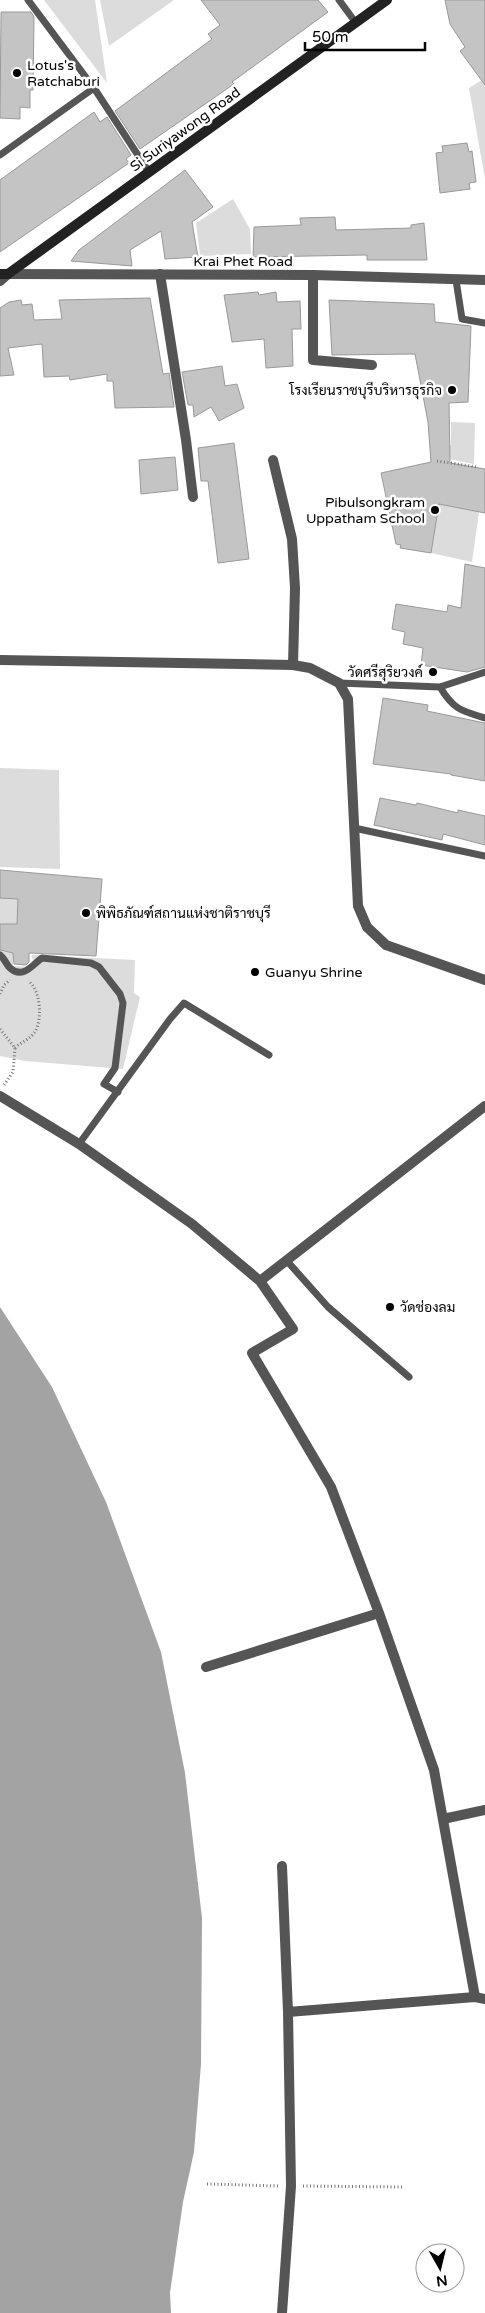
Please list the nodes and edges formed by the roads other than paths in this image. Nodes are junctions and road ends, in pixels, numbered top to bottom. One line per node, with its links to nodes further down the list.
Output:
1 (28, 0): 5 (lane)
2 (339, 0): 4 (lane)
3 (387, 0): 4 (main road, Si Suriyawong Road)
4 (356, 23): 7 (main road, Si Suriyawong Road)
5 (94, 88): 6 (lane); 7 (lane)
6 (0, 155)
7 (149, 172): 8 (main road, Si Suriyawong Road)
8 (4, 274): 9 (street, Krai Phet Road); 13 (street, Si Suriyawong Road)
9 (160, 274): 10 (street, Krai Phet Road); 17 (street)
10 (313, 275): 11 (street, Krai Phet Road); 15 (street)
11 (456, 280): 12 (street, Krai Phet Road); 14 (lane)
12 (485, 280)
13 (0, 281)
14 (485, 324)
15 (372, 365)
16 (273, 460): 19 (street)
17 (192, 497)
18 (0, 660): 19 (street)
19 (293, 665): 21 (street)
20 (485, 672): 22 (lane)
21 (339, 683): 22 (lane); 24 (street)
22 (440, 687): 23 (lane)
23 (485, 718)
24 (354, 828): 25 (lane); 27 (street)
25 (485, 856)
26 (0, 955): 29 (lane)
27 (485, 980)
28 (268, 1055): 29 (lane)
29 (118, 1092): 32 (lane)
30 (0, 1096): 32 (street)
31 (485, 1106): 33 (street)
32 (79, 1144): 34 (street)
33 (287, 1261): 34 (street); 35 (lane)
34 (260, 1282): 36 (street)
35 (410, 1377)
36 (379, 1613): 37 (street); 39 (street)
37 (206, 1667)
38 (485, 1810): 39 (street)
39 (443, 1819): 41 (street)
40 (282, 1866): 42 (street)
41 (480, 1998): 42 (street)
42 (288, 2012): 43 (street)
43 (282, 2313)

